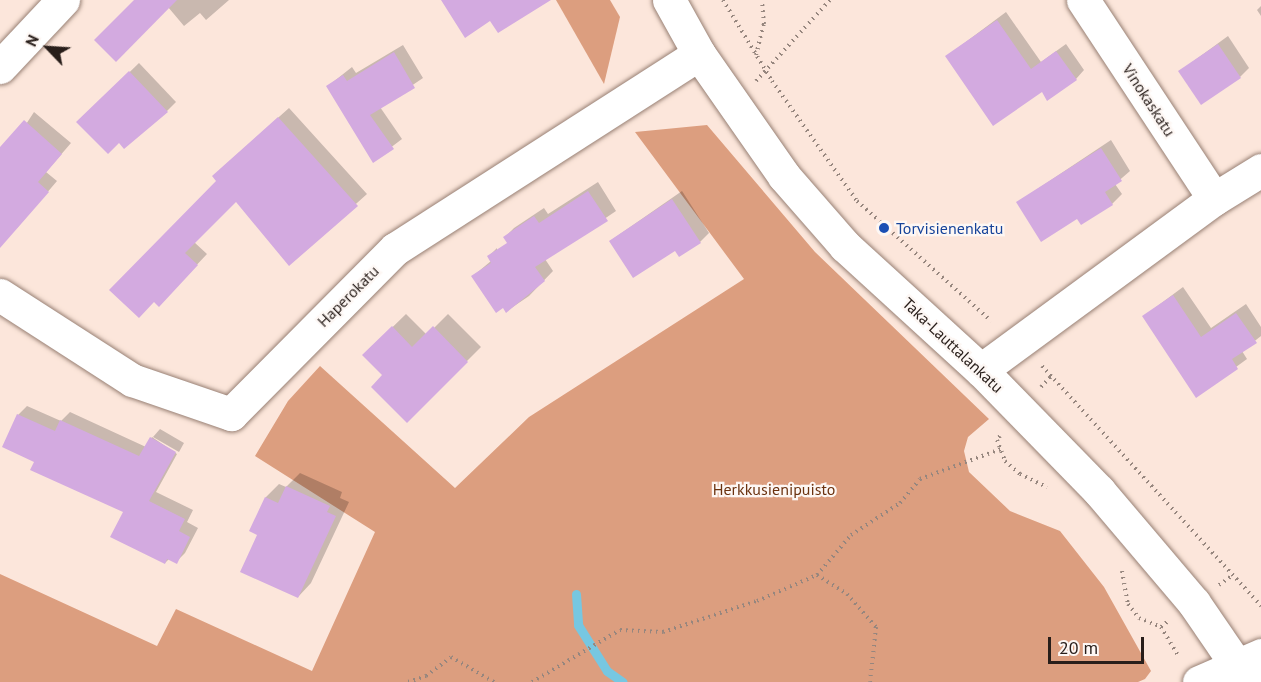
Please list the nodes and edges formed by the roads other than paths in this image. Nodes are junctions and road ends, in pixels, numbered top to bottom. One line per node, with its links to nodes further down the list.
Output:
1 (63, 0): 5 (street)
2 (669, 0): 4 (street, Taka-Lauttalankatu)
3 (1083, 0): 7 (street, Vinokaskatu)
4 (699, 54): 8 (street, Haperokatu); 9 (street, Taka-Lauttalankatu)
5 (0, 67)
6 (1261, 170): 7 (street)
7 (1214, 199): 9 (street)
8 (0, 295)
9 (981, 370): 10 (street, Taka-Lauttalankatu)
10 (1249, 667): 11 (street)
11 (1191, 673)

